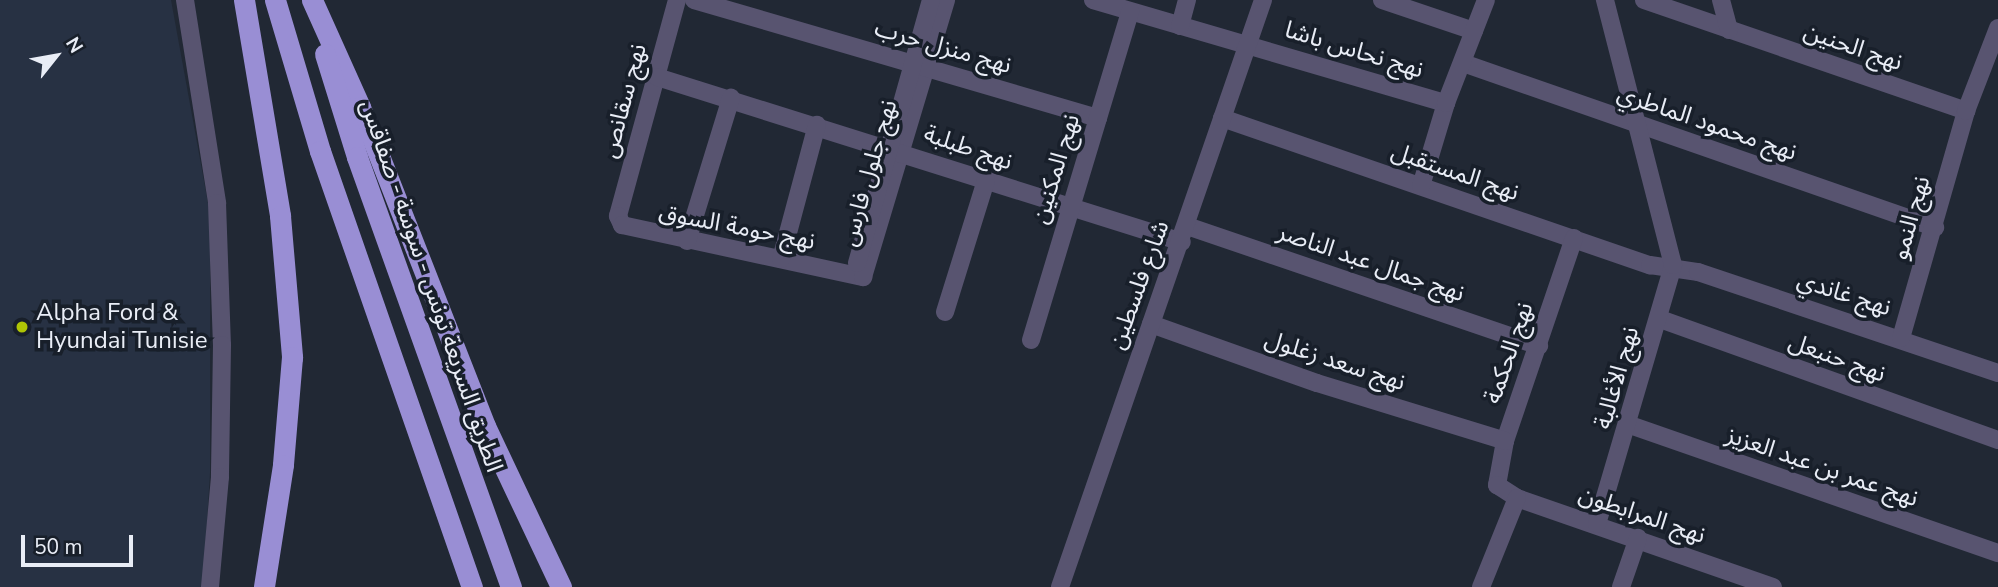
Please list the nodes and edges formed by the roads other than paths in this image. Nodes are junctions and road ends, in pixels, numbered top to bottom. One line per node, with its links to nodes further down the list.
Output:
1 (184, 0): 61 (street)
2 (244, 0): 62 (highway)
3 (275, 0): 63 (highway)
4 (311, 0): 64 (highway, الطريق السريعة تونس - سوسة - صفاقس); 65 (highway)
5 (677, 0): 25 (street, نهج سقانص)
6 (694, 0): 24 (street, نهج منزل حرب)
7 (931, 0): 24 (street, نهج جلول فارس)
8 (946, 0): 24 (street, نهج جلول فارس)
9 (1187, 0): 18 (street)
10 (1264, 0): 22 (street, شارع فلسطين)
11 (1382, 0): 21 (street)
12 (1486, 0): 21 (street)
13 (1605, 0): 32 (street, نهج الأغالبة)
14 (1646, 0): 20 (street, نهج الحنين)
15 (1721, 0): 20 (street)
16 (1101, 1): 17 (street, نهج نحاس باشا)
17 (1130, 12): 18 (street, نهج نحاس باشا); 29 (street, نهج المكنين)
18 (1180, 26): 22 (street, نهج نحاس باشا)
19 (1998, 28): 28 (street, نهج النمو)
20 (1729, 30): 28 (street, نهج الحنين)
21 (1474, 31): 23 (street)
22 (1248, 44): 27 (street, نهج نحاس باشا); 30 (street, شارع فلسطين)
23 (1463, 63): 27 (street); 32 (street, نهج محمود الماطري)
24 (918, 66): 29 (street, نهج منزل حرب); 33 (street, نهج جلول فارس)
25 (657, 77): 26 (street, نهج طبلبة); 37 (street, نهج سقانص)
26 (731, 98): 31 (street, نهج طبلبة); 41 (street)
27 (1446, 103): 35 (street)
28 (1966, 111): 38 (street, نهج النمو)
29 (1098, 118): 36 (street, نهج المكنين)
30 (1222, 118): 35 (street, نهج المستقبل); 39 (street, شارع فلسطين)
31 (817, 125): 33 (street, نهج طبلبة); 42 (street)
32 (1635, 125): 38 (street, نهج محمود الماطري); 43 (street, نهج الأغالبة)
33 (896, 150): 34 (street, نهج طبلبة); 44 (street, نهج جلول فارس)
34 (986, 180): 36 (street, نهج طبلبة); 45 (street)
35 (1421, 186): 40 (street, نهج المستقبل)
36 (1069, 208): 39 (street, نهج طبلبة); 49 (street, نهج المكنين)
37 (618, 216): 41 (street, نهج حومة السوق)
38 (1936, 227): 48 (street, نهج النمو)
39 (1185, 234): 47 (street, شارع فلسطين); 50 (street, نهج جمال عبد الناصر)
40 (1574, 238): 43 (street, نهج المستقبل); 50 (street, نهج الحكمة)
41 (687, 241): 42 (street, نهج حومة السوق)
42 (782, 259): 44 (street, نهج حومة السوق)
43 (1673, 270): 46 (street, نهج الأغالبة); 48 (street, نهج غاندي)
44 (854, 275)
45 (945, 312)
46 (1660, 319): 52 (street, نهج الأغالبة); 53 (street, نهج حنبعل)
47 (1151, 324): 54 (street, نهج سعد زغلول); 66 (street, شارع فلسطين)
48 (1901, 338): 51 (street, نهج غاندي)
49 (1031, 340)
50 (1539, 346): 54 (street, نهج الحكمة)
51 (1998, 373)
52 (1630, 425): 57 (street, نهج الأغالبة); 59 (street, نهج عمر بن عبد العزيز)
53 (1998, 440)
54 (1505, 441): 55 (street, نهج الحكمة)
55 (1497, 485): 56 (street, نهج المرابطون)
56 (1517, 498): 57 (street, نهج المرابطون); 67 (street)
57 (1597, 524): 58 (street, نهج المرابطون)
58 (1638, 538): 60 (street, نهج المرابطون); 68 (street)
59 (1998, 553)
60 (1765, 586)
61 (210, 587)
62 (264, 587)
63 (472, 587)
64 (511, 587)
65 (561, 587)
66 (1060, 587)
67 (1481, 587)
68 (1620, 587)

